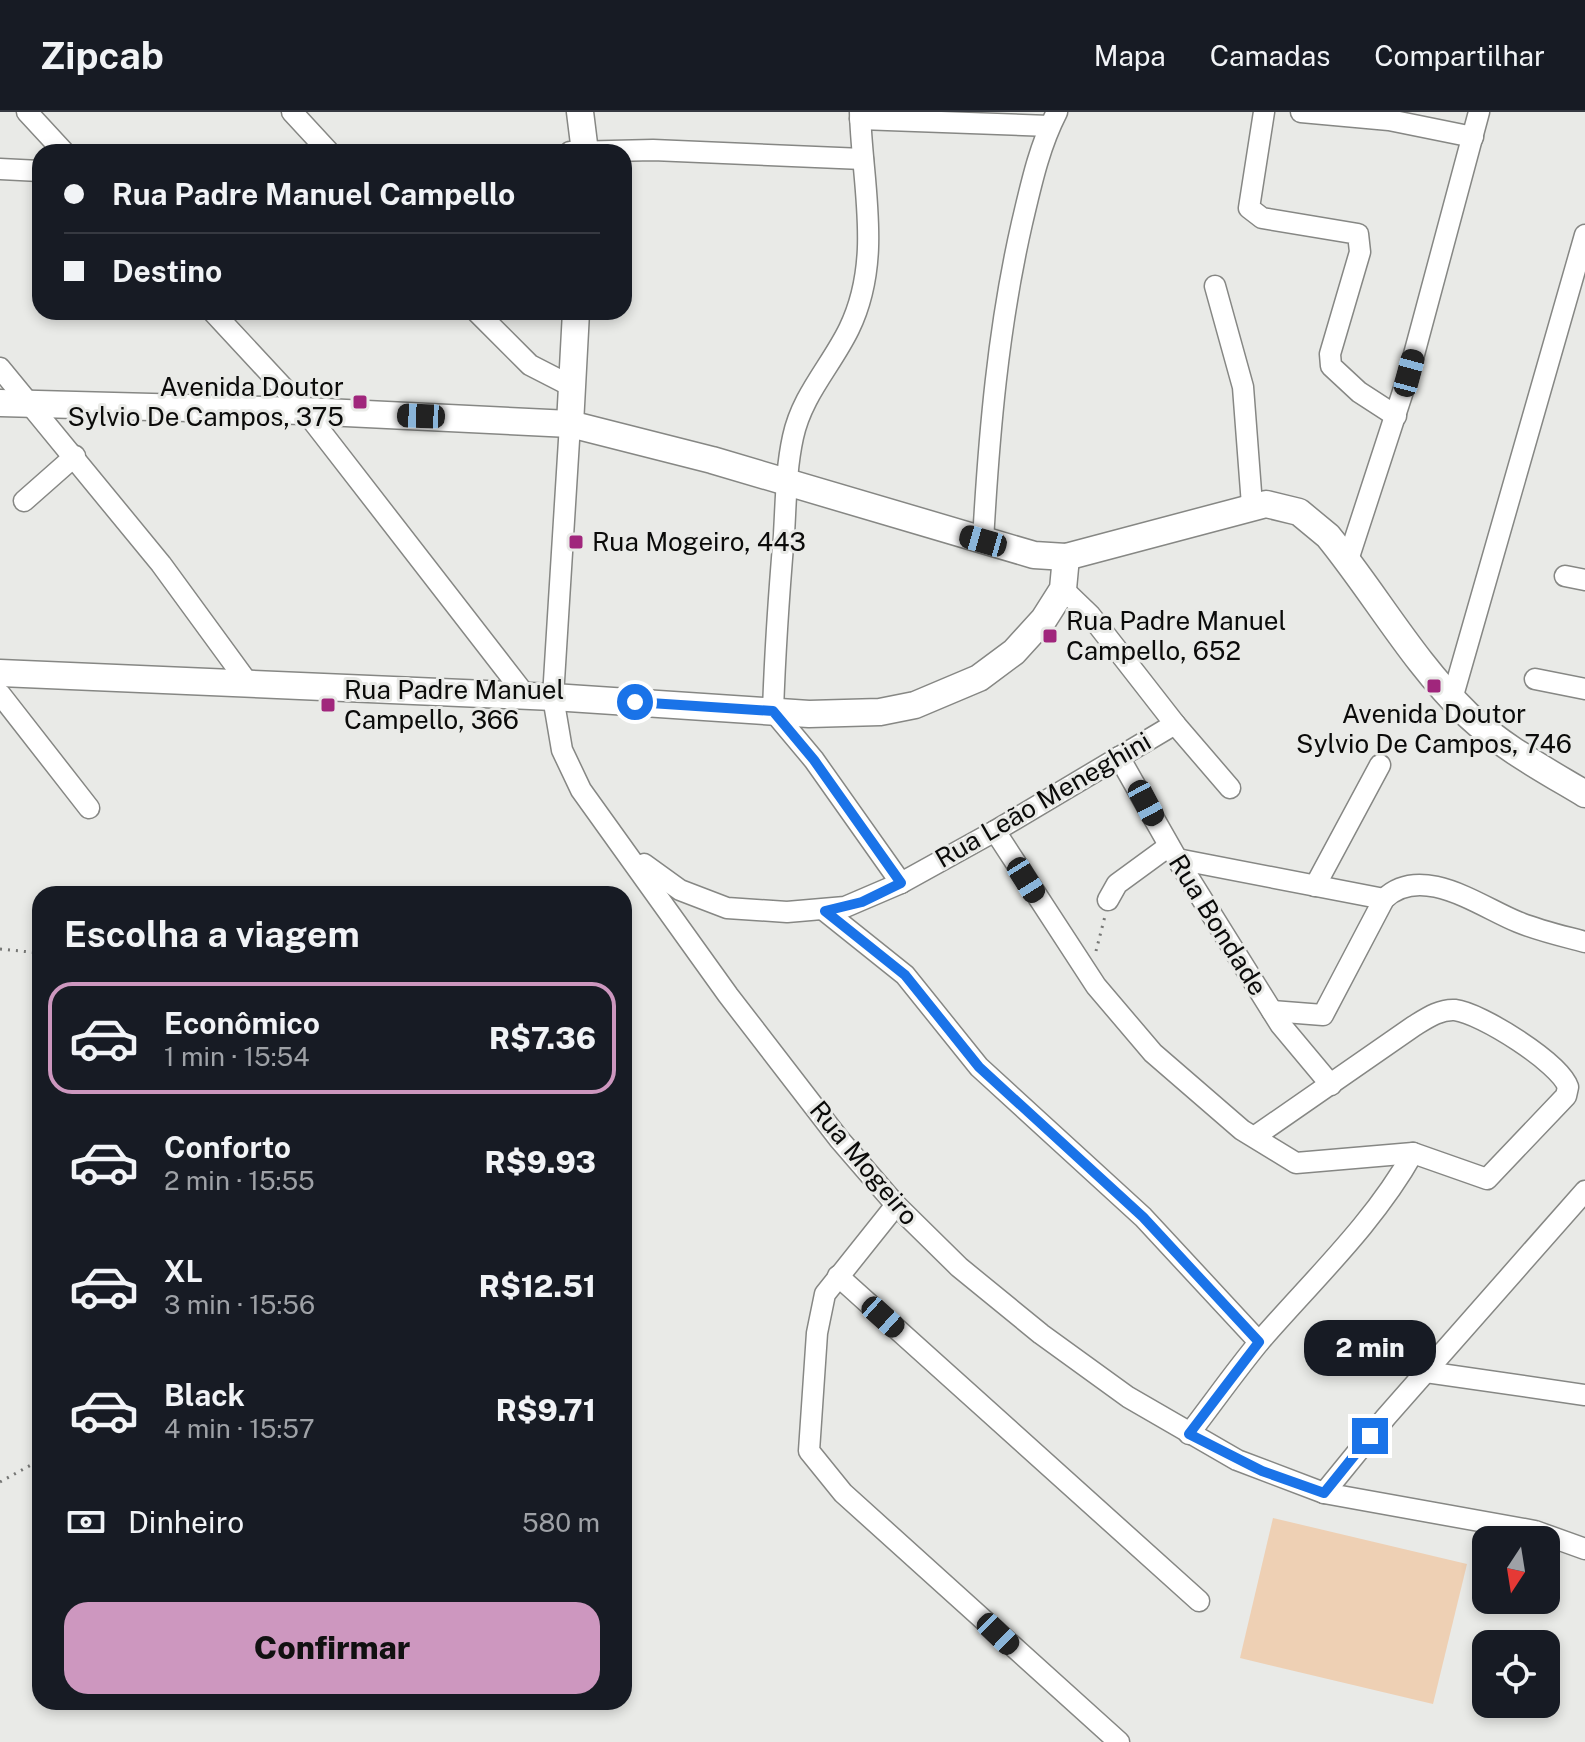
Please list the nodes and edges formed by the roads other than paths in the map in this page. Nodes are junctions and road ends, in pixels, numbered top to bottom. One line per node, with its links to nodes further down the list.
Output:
1 (27, 112): 10 (street)
2 (292, 112): 11 (street)
3 (580, 112): 12 (main road)
4 (1264, 112): 27 (street)
5 (1301, 112): 9 (street)
6 (1479, 112): 9 (street)
7 (860, 115): 8 (street); 14 (street)
8 (1053, 119): 33 (street)
9 (1473, 137): 27 (street)
10 (57, 144)
11 (322, 144)
12 (580, 144)
13 (632, 152): 14 (street)
14 (863, 159): 30 (street)
15 (0, 169): 16 (street)
16 (32, 171)
17 (1585, 235): 44 (street)
18 (1215, 286): 32 (street)
19 (220, 320): 26 (street)
20 (485, 320): 23 (street)
21 (575, 320): 23 (main road)
22 (0, 368): 25 (street)
23 (571, 386): 28 (main road)
24 (0, 403): 25 (main road)
25 (33, 405): 26 (main road); 29 (street)
26 (305, 411): 28 (main road); 42 (street)
27 (1396, 416): 35 (street)
28 (570, 424): 30 (main road); 43 (street, Rua Mogeiro)
29 (75, 456): 31 (street); 39 (street)
30 (787, 483): 33 (main road); 45 (street)
31 (24, 501)
32 (1252, 505): 34 (main road); 35 (main road)
33 (983, 541): 34 (main road)
34 (1066, 557): 36 (main road)
35 (1348, 560): 44 (main road)
36 (1063, 589): 45 (main road); 46 (street, Rua Leão Meneghini)
37 (0, 673): 39 (main road)
38 (1535, 679): 40 (street)
39 (248, 683): 42 (main road)
40 (1585, 689)
41 (0, 694): 51 (street)
42 (526, 696): 43 (main road)
43 (553, 697): 45 (main road); 54 (street, Rua Mogeiro)
44 (1452, 699): 50 (main road)
45 (773, 711): 55 (street)
46 (1175, 724): 47 (street, Rua Leão Meneghini); 49 (street)
47 (1119, 757): 52 (street, Rua Leão Meneghini); 53 (street, Rua Bondade)
48 (1380, 765): 56 (street)
49 (1230, 788)
50 (1585, 794)
51 (89, 808)
52 (995, 831): 55 (street, Rua Leão Meneghini); 63 (street)
53 (1173, 853): 56 (street); 58 (street); 61 (street, Rua Bondade)
54 (630, 855): 59 (street, Rua Leão Meneghini); 66 (street, Rua Mogeiro)
55 (901, 883): 59 (street, Rua Leão Meneghini)
56 (1315, 886): 57 (street)
57 (1384, 899): 60 (street); 61 (street)
58 (1108, 900)
59 (825, 911): 68 (street)
60 (1585, 942)
61 (1272, 1011): 62 (street, Rua Bondade)
62 (1331, 1085): 63 (street); 64 (street)
63 (1254, 1137): 64 (street)
64 (1413, 1153): 68 (street)
65 (1583, 1197): 69 (street)
66 (896, 1205): 67 (street); 71 (street, Rua Mogeiro)
67 (838, 1276): 74 (street); 75 (street)
68 (1259, 1342): 71 (street)
69 (1426, 1372): 70 (street); 72 (street)
70 (1585, 1395)
71 (1189, 1434): 72 (street, Rua Mogeiro)
72 (1324, 1493): 73 (street, Rua Mogeiro)
73 (1585, 1549)
74 (1199, 1601)
75 (1119, 1742)

